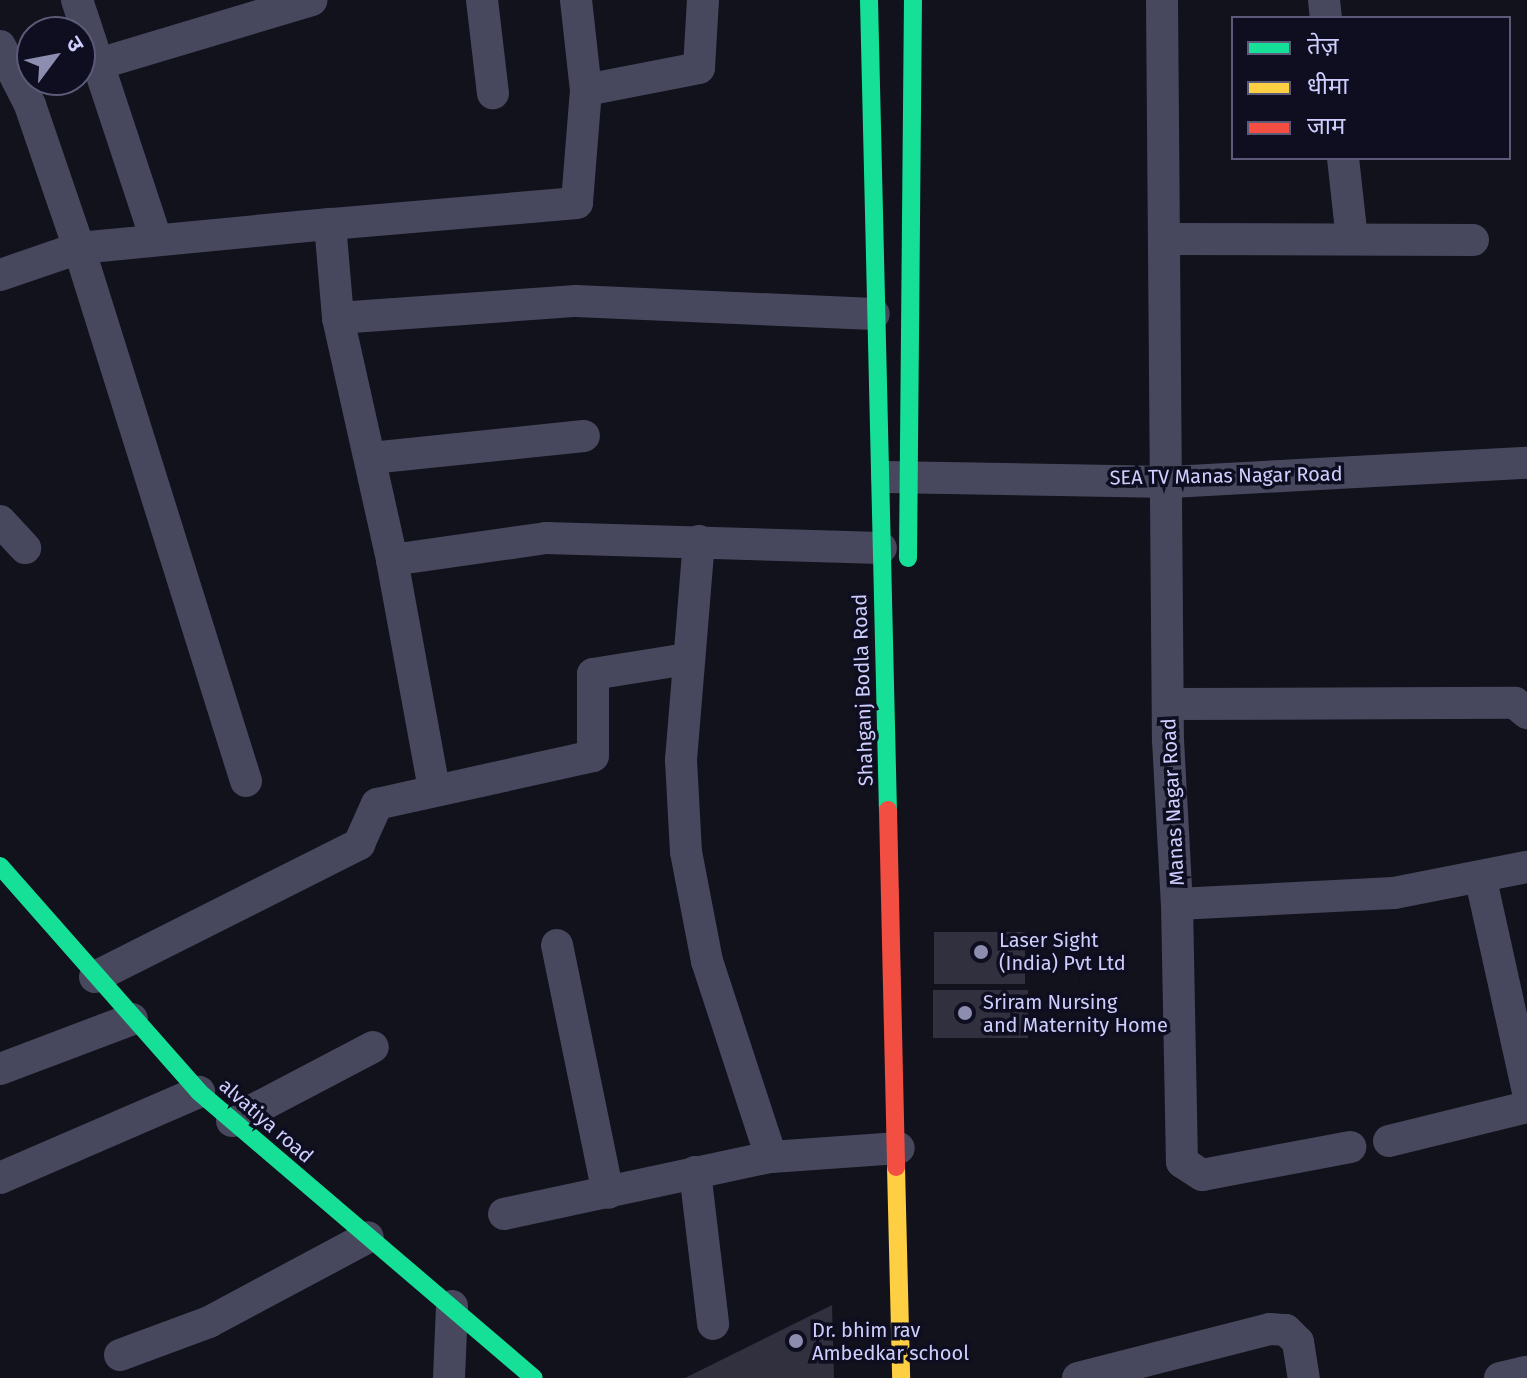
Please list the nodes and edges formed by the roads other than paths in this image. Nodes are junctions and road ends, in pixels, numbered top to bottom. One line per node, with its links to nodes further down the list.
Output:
1 (311, 0): 9 (street)
2 (482, 0): 12 (street)
3 (576, 0): 11 (street)
4 (703, 0): 11 (street)
5 (869, 0): 21 (main road, Shahganj Bodla Road)
6 (913, 0): 26 (main road)
7 (1162, 0): 16 (street, Manas Nagar Road)
8 (0, 46): 19 (street)
9 (96, 65)
10 (96, 68): 15 (street)
11 (586, 90): 14 (street)
12 (493, 93)
13 (1343, 160): 17 (street)
14 (330, 224): 15 (street); 22 (street)
15 (155, 236): 19 (street)
16 (1168, 239): 17 (street); 28 (street, Manas Nagar Road)
17 (1352, 239): 18 (street)
18 (1473, 240)
19 (79, 248): 20 (street); 38 (street)
20 (0, 275)
21 (874, 314): 22 (street); 27 (main road, Shahganj Bodla Road)
22 (338, 318): 24 (street)
23 (584, 436): 24 (street)
24 (371, 458): 33 (street)
25 (1527, 463): 28 (street, SEA TV Manas Nagar Road)
26 (908, 476): 27 (street, SEA TV Manas Nagar Road); 28 (street, SEA TV Manas Nagar Road); 34 (main road)
27 (876, 478): 32 (main road, Shahganj Bodla Road)
28 (1171, 482): 36 (street, Manas Nagar Road)
29 (0, 521): 31 (street)
30 (699, 541): 32 (street); 33 (street); 35 (street)
31 (25, 548)
32 (881, 548): 56 (main road, Shahganj Bodla Road)
33 (392, 560): 40 (street)
34 (908, 581)
35 (687, 659): 40 (street); 57 (street)
36 (1169, 704): 37 (street); 44 (street, Manas Nagar Road)
37 (1527, 713)
38 (246, 781)
39 (909, 781): 70 (main road)
40 (434, 788): 46 (street)
41 (1527, 867): 43 (street, Manas Nagar Road)
42 (2, 872): 46 (main road, alvatiya road)
43 (1481, 880): 44 (street, Manas Nagar Road); 50 (street)
44 (1177, 904): 55 (street)
45 (557, 945): 60 (street)
46 (95, 977): 47 (main road, alvatiya road)
47 (132, 1019): 49 (street); 51 (main road, alvatiya road)
48 (373, 1047): 53 (street)
49 (0, 1069)
50 (1527, 1088)
51 (199, 1092): 53 (main road, alvatiya road); 59 (street)
52 (1527, 1107): 54 (street)
53 (232, 1121): 62 (main road, alvatiya road)
54 (1389, 1141)
55 (1350, 1147)
56 (899, 1148): 57 (street); 69 (main road, Shahganj Bodla Road)
57 (771, 1157): 58 (street)
58 (695, 1172): 60 (street); 64 (street)
59 (0, 1178)
60 (608, 1193): 61 (street)
61 (504, 1214)
62 (368, 1237): 63 (main road, alvatiya road); 65 (street)
63 (452, 1306): 67 (street); 68 (main road, alvatiya road)
64 (713, 1324)
65 (120, 1355)
66 (1527, 1372): 73 (street)
67 (449, 1378)
68 (534, 1378)
69 (901, 1378)
70 (919, 1378)
71 (1078, 1378): 72 (street)
72 (1304, 1378)
73 (1500, 1378)

